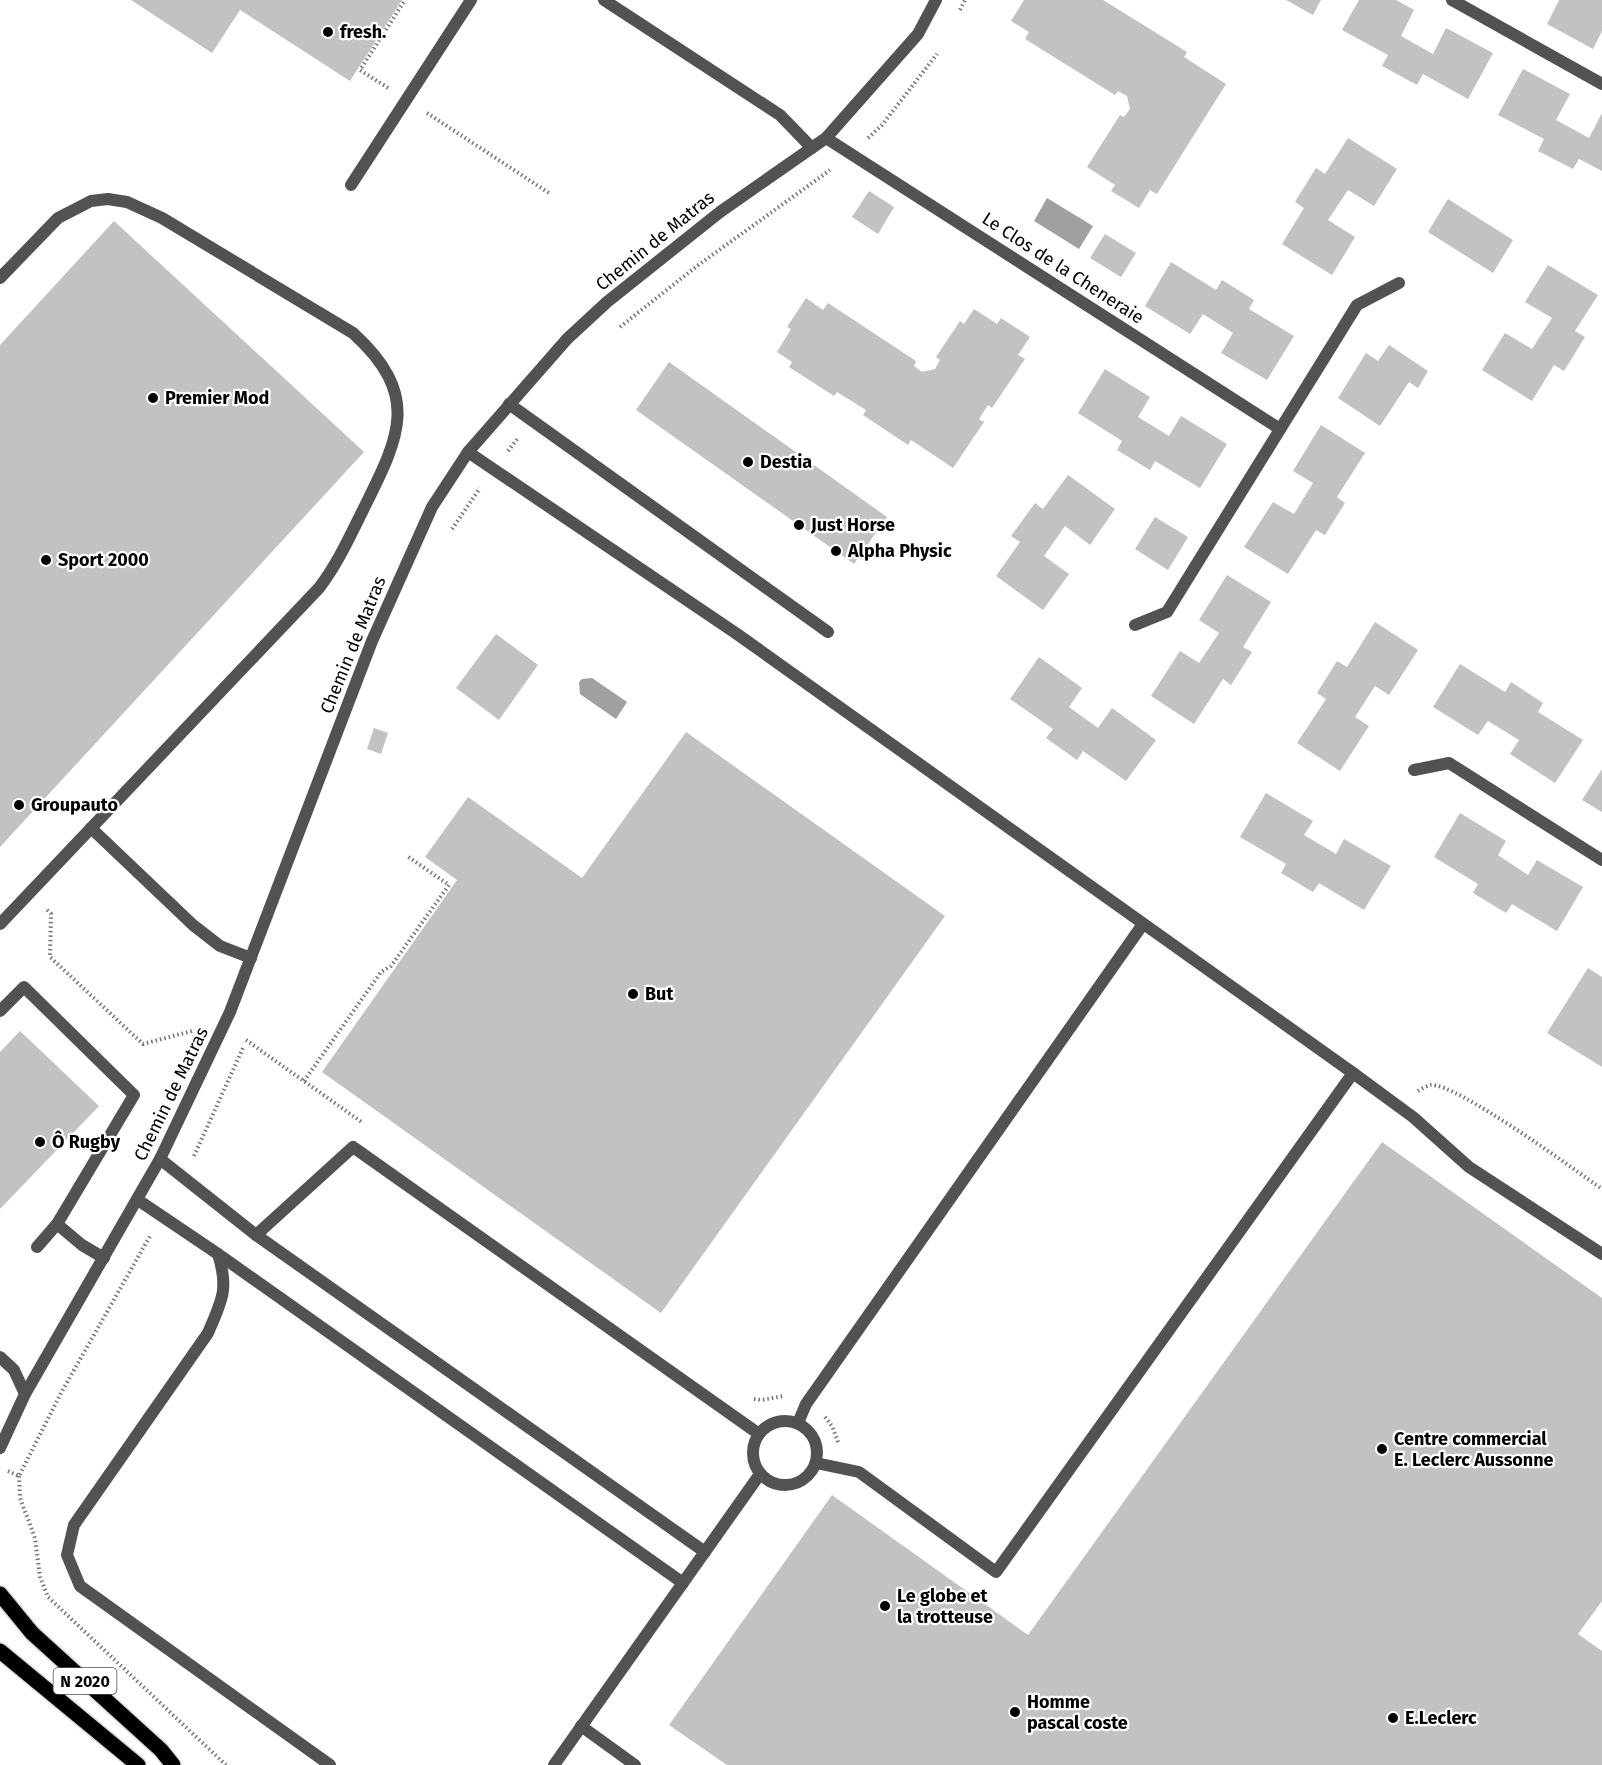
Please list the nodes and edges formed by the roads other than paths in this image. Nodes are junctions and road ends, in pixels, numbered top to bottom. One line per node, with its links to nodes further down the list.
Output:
1 (471, 0): 8 (street)
2 (604, 0): 7 (street)
3 (936, 0): 6 (street, Chemin de Matras)
4 (1452, 0): 5 (street)
5 (1602, 84)
6 (826, 138): 7 (street, Chemin de Matras); 12 (street, Le Clos de la Cheneraie)
7 (812, 148): 11 (street, Chemin de Matras)
8 (351, 185)
9 (0, 278): 17 (street)
10 (1399, 283): 12 (street)
11 (509, 404): 13 (street, Chemin de Matras); 15 (street)
12 (1280, 429): 14 (street)
13 (468, 452): 20 (street); 21 (street, Chemin de Matras)
14 (1134, 625)
15 (828, 632)
16 (1414, 770): 18 (street)
17 (92, 828): 19 (street); 21 (street)
18 (1602, 860)
19 (0, 924)
20 (1143, 924): 23 (street); 34 (street)
21 (251, 958): 24 (street, Chemin de Matras)
22 (0, 1011): 26 (street)
23 (1353, 1073): 30 (street); 37 (street)
24 (160, 1159): 25 (street, Chemin de Matras); 27 (street)
25 (138, 1200): 29 (street); 31 (street, Chemin de Matras)
26 (57, 1224): 28 (street); 31 (street)
27 (256, 1234): 35 (street); 39 (street)
28 (37, 1247)
29 (218, 1254): 40 (street); 46 (street)
30 (1602, 1254)
31 (104, 1258): 33 (street, Chemin de Matras)
32 (0, 1357): 33 (street)
33 (25, 1394): 36 (street, Chemin de Matras)
34 (798, 1423): 35 (street); 37 (street)
35 (759, 1434): 38 (street)
36 (0, 1448)
37 (816, 1463): 38 (street)
38 (760, 1474): 39 (street)
39 (705, 1552): 40 (street)
40 (683, 1583): 43 (street)
41 (0, 1594): 45 (main road, N 2020)
42 (0, 1651): 44 (main road, N 2020)
43 (581, 1726): 47 (street); 48 (street)
44 (138, 1765)
45 (173, 1765)
46 (330, 1765)
47 (554, 1765)
48 (635, 1765)

